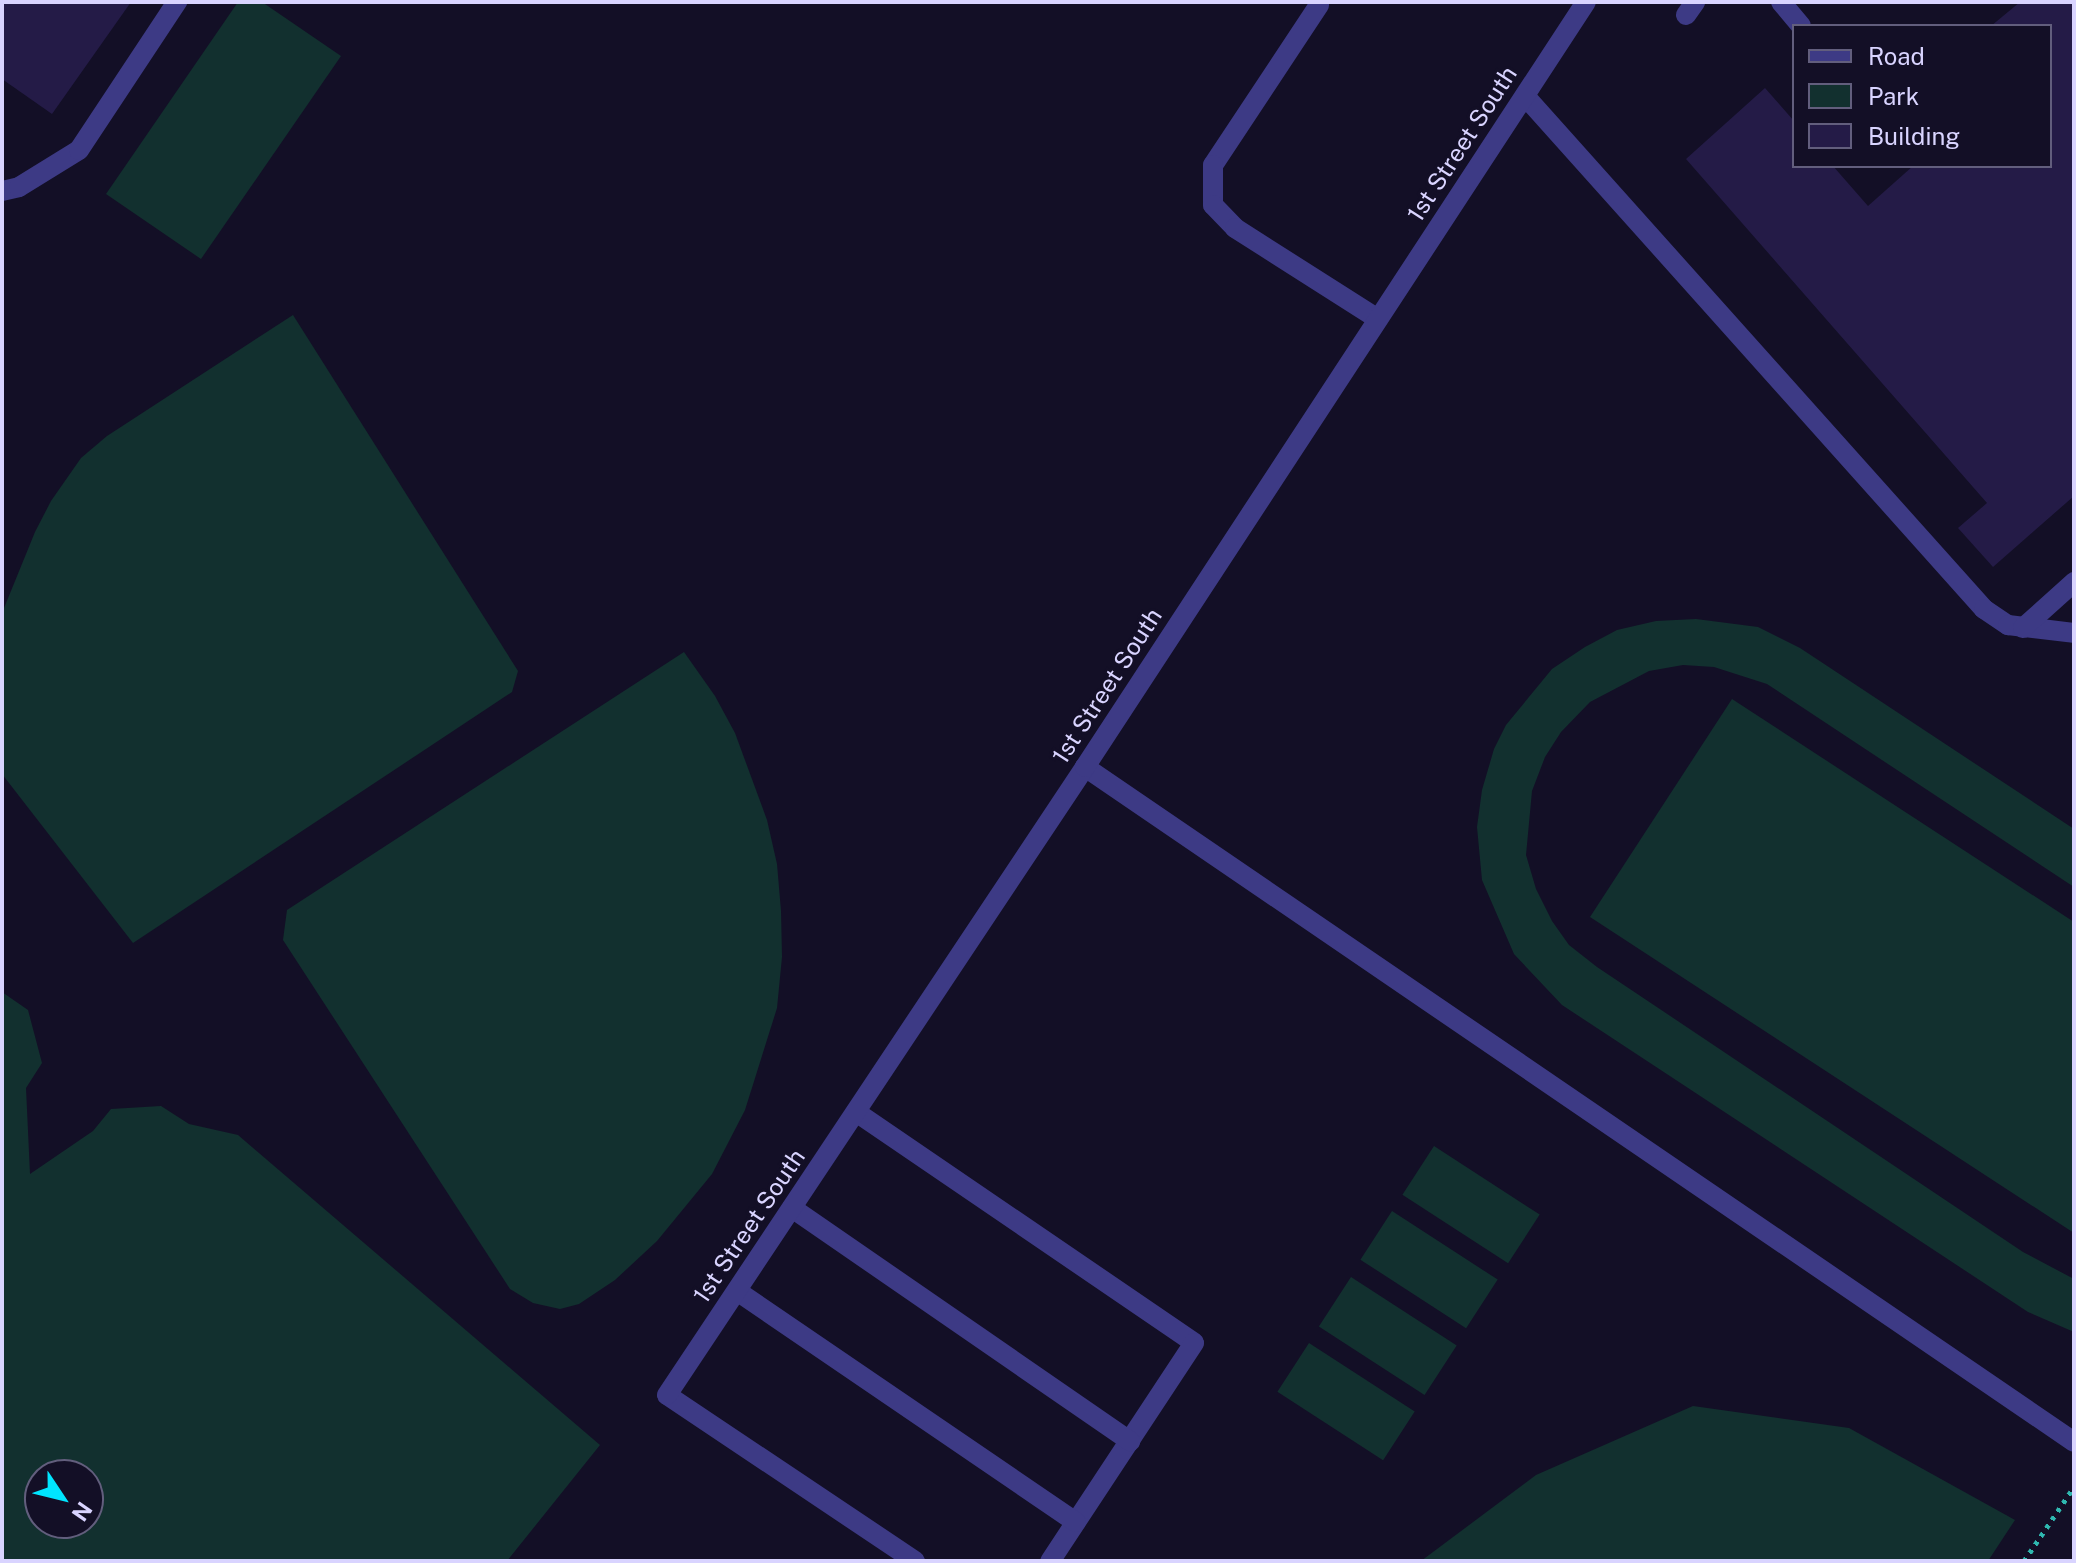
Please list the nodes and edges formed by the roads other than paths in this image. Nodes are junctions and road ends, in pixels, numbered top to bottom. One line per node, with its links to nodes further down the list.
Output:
1 (177, 2): 7 (street)
2 (1586, 2): 6 (street, 1st Street South)
3 (1781, 2): 5 (street)
4 (1319, 5): 8 (street)
5 (1799, 24)
6 (1525, 96): 8 (street, 1st Street South); 10 (street)
7 (2, 191)
8 (1378, 319): 12 (street, 1st Street South)
9 (2074, 582): 10 (street)
10 (2023, 628): 11 (street)
11 (2074, 633)
12 (1085, 767): 13 (street, 1st Street South); 17 (street)
13 (856, 1112): 14 (street, 1st Street South); 16 (street)
14 (792, 1208): 15 (street, 1st Street South); 16 (street)
15 (737, 1291): 18 (street); 19 (street, 1st Street South)
16 (1130, 1441): 18 (street)
17 (2074, 1442)
18 (1076, 1522): 20 (street)
19 (915, 1561)
20 (1050, 1561)

